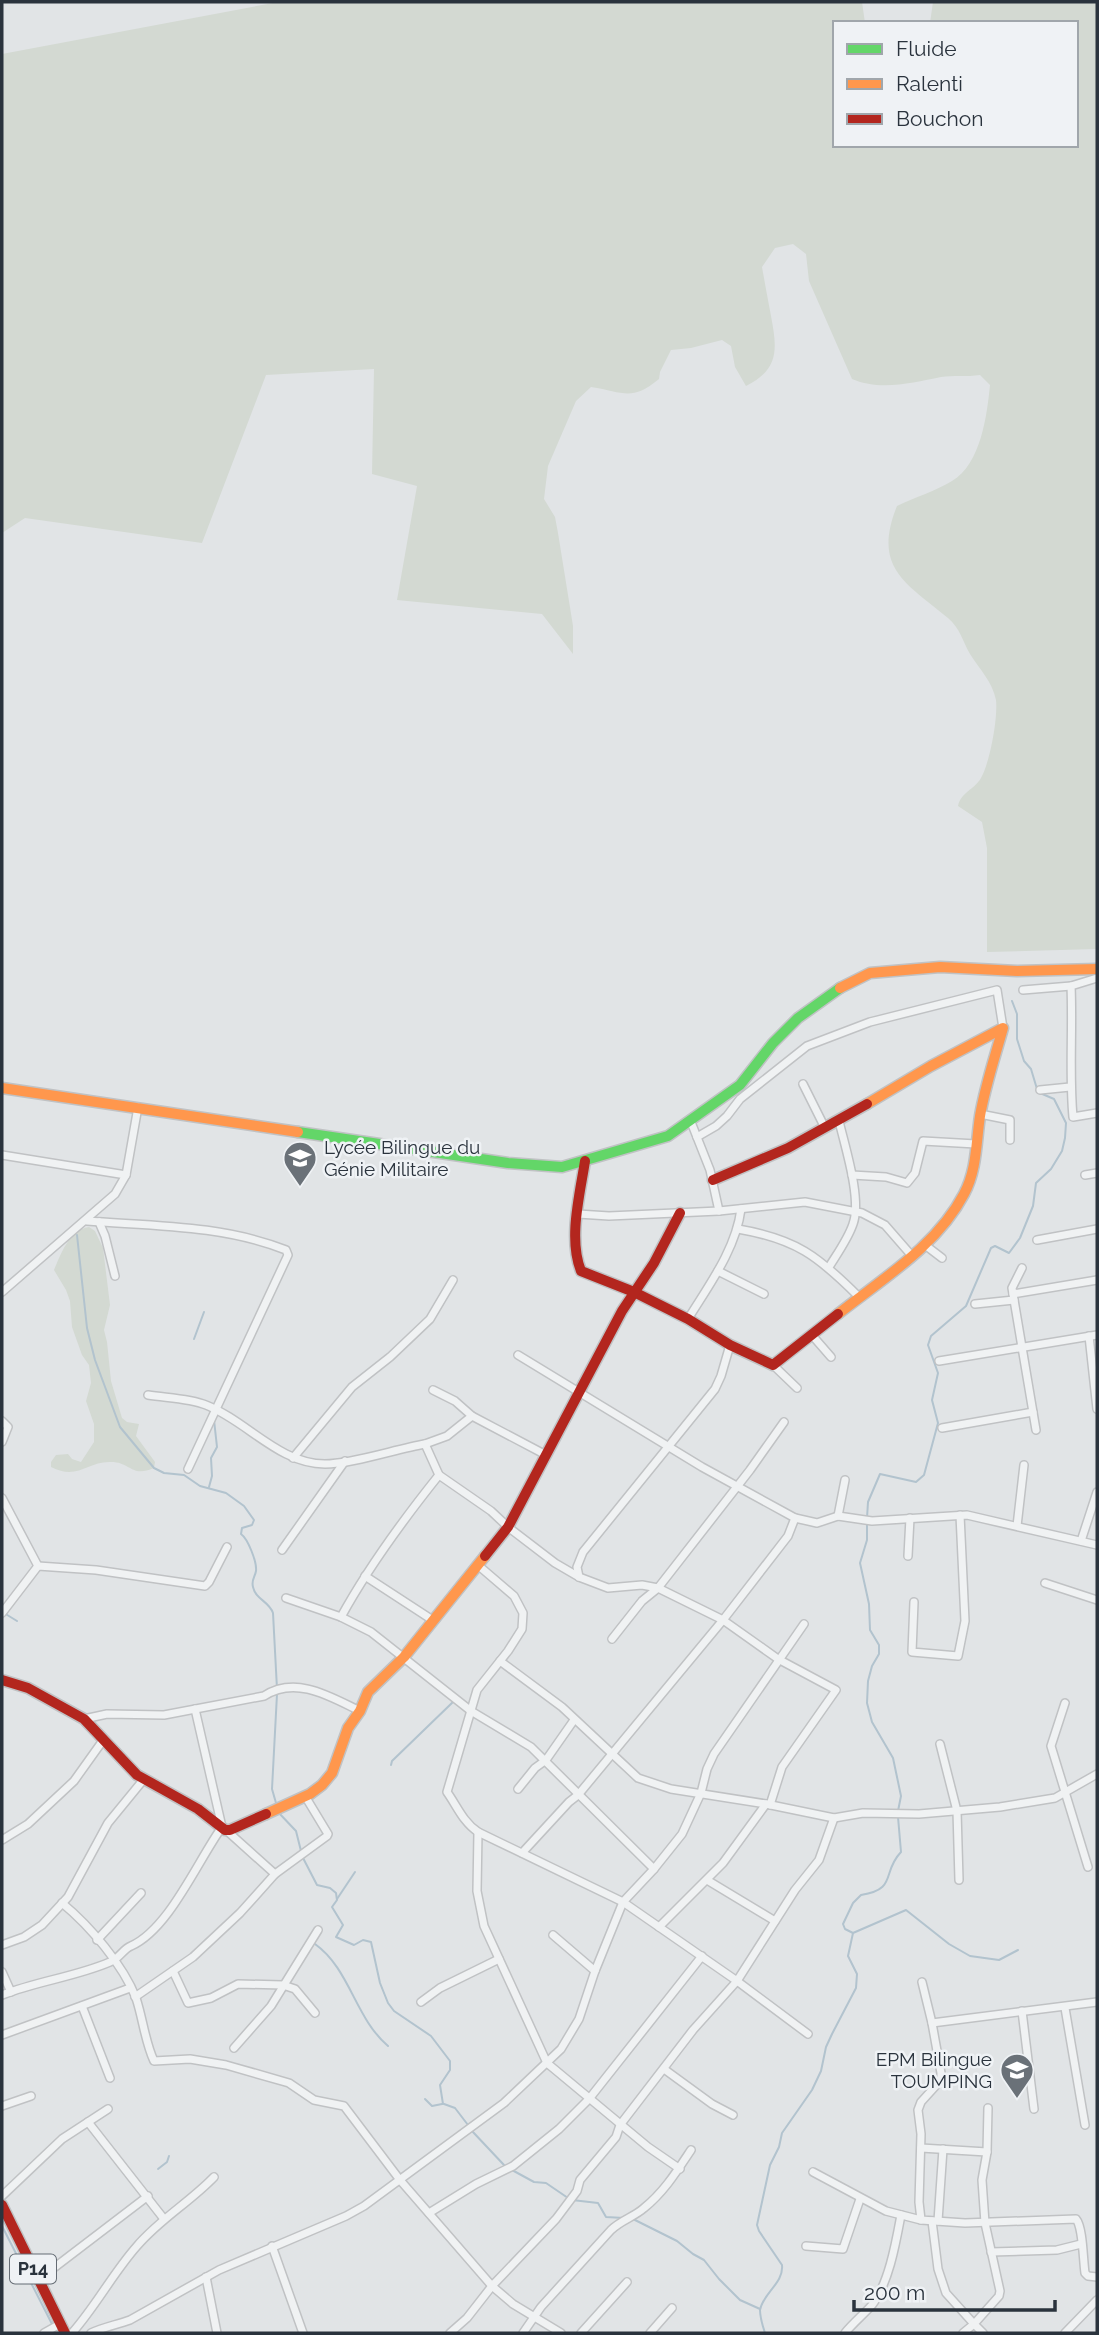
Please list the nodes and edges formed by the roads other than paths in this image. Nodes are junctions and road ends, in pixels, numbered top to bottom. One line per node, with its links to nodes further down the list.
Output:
1 (1097, 969): 14 (street)
2 (1097, 978): 3 (street)
3 (1072, 986): 4 (street); 8 (street)
4 (1023, 990)
5 (1003, 1028): 12 (street); 13 (street); 16 (street)
6 (803, 1084): 15 (street)
7 (2, 1087): 10 (street)
8 (1070, 1087): 9 (street); 11 (street)
9 (1040, 1090)
10 (138, 1107): 20 (street); 22 (street)
11 (1097, 1112)
12 (980, 1114): 17 (street); 18 (street)
13 (839, 1121): 15 (street); 23 (street)
14 (691, 1122): 16 (street); 20 (street)
15 (825, 1128): 25 (street)
16 (697, 1137): 25 (street)
17 (1010, 1140)
18 (976, 1144): 23 (street); 36 (street)
19 (2, 1155): 22 (street)
20 (585, 1161): 30 (street)
21 (1097, 1173): 24 (street)
22 (125, 1175): 31 (street)
23 (852, 1175): 28 (street)
24 (1085, 1175)
25 (713, 1181): 27 (street)
26 (741, 1209): 27 (street); 28 (street); 33 (street)
27 (719, 1212): 29 (street)
28 (856, 1212): 37 (street); 39 (street)
29 (680, 1213): 30 (street); 46 (street)
30 (578, 1214): 46 (street)
31 (87, 1221): 32 (street); 45 (street)
32 (99, 1222): 42 (street); 64 (street)
33 (738, 1228): 39 (street); 41 (street)
34 (1097, 1229): 35 (street)
35 (1037, 1240)
36 (925, 1245): 37 (street); 38 (street)
37 (912, 1256): 48 (street)
38 (942, 1258)
39 (829, 1267): 48 (street)
40 (1022, 1268): 49 (street)
41 (718, 1270): 47 (street); 51 (street)
42 (115, 1276)
43 (453, 1280): 76 (street)
44 (1097, 1280): 49 (street)
45 (2, 1292)
46 (634, 1292): 51 (street); 62 (street)
47 (764, 1294)
48 (858, 1296): 52 (street)
49 (1014, 1297): 50 (street); 55 (street)
50 (975, 1304)
51 (688, 1319): 54 (street)
52 (811, 1334): 57 (street); 59 (street)
53 (1093, 1336): 55 (street); 65 (street)
54 (730, 1345): 59 (street); 74 (street)
55 (1022, 1347): 58 (street); 66 (street)
56 (517, 1355): 62 (street)
57 (831, 1357)
58 (939, 1361)
59 (773, 1365): 60 (street)
60 (797, 1388)
61 (433, 1390): 67 (street)
62 (579, 1394): 74 (street); 75 (street)
63 (148, 1395): 64 (street)
64 (214, 1409): 76 (street); 79 (street)
65 (1097, 1409)
66 (1033, 1412): 70 (street); 71 (street)
67 (472, 1416): 73 (street); 75 (street)
68 (2, 1421): 72 (street)
69 (784, 1422): 82 (street)
70 (942, 1428)
71 (1036, 1430)
72 (2, 1442)
73 (425, 1444): 77 (street); 80 (street)
74 (668, 1447): 82 (street); 100 (street)
75 (546, 1455): 91 (street)
76 (293, 1458): 77 (street)
77 (345, 1461): 95 (street)
78 (1024, 1465): 90 (street)
79 (188, 1469)
80 (439, 1475): 91 (street); 99 (street)
81 (845, 1480): 86 (street)
82 (736, 1485): 88 (street); 102 (street)
83 (1097, 1492): 92 (street)
84 (2, 1498): 87 (street)
85 (960, 1515): 89 (street); 90 (street); 105 (street)
86 (838, 1516): 88 (street); 89 (street)
87 (6, 1517): 97 (street)
88 (795, 1518): 108 (street)
89 (911, 1518): 96 (street)
90 (1017, 1526): 92 (street)
91 (508, 1527): 98 (street); 100 (street)
92 (1081, 1541): 93 (street)
93 (1097, 1545)
94 (227, 1547): 97 (street)
95 (282, 1550)
96 (908, 1556)
97 (38, 1566): 106 (street)
98 (479, 1566): 109 (street); 114 (street)
99 (365, 1576): 107 (street); 109 (street)
100 (579, 1577): 102 (street)
101 (1045, 1583): 104 (street)
102 (658, 1588): 108 (street); 111 (street)
103 (286, 1598): 107 (street)
104 (1097, 1600)
105 (914, 1602)
106 (2, 1613)
107 (341, 1617): 112 (street)
108 (723, 1620): 113 (street); 124 (street)
109 (434, 1621): 112 (street)
110 (804, 1624): 113 (street)
111 (612, 1639)
112 (404, 1657): 118 (street); 119 (street)
113 (778, 1659): 129 (street); 133 (street)
114 (500, 1661): 119 (street); 121 (street)
115 (2, 1680): 120 (street)
116 (1065, 1703): 130 (street)
117 (195, 1709): 118 (street); 120 (street); 136 (street)
118 (360, 1711): 132 (street)
119 (471, 1711): 125 (street); 137 (street)
120 (84, 1719): 122 (street)
121 (574, 1720): 124 (street); 125 (street)
122 (104, 1738): 127 (street); 138 (street)
123 (940, 1744): 134 (street)
124 (612, 1755): 129 (street); 131 (street)
125 (545, 1760): 128 (street); 131 (street)
126 (1097, 1774): 130 (street)
127 (144, 1779): 136 (street); 147 (street)
128 (518, 1789)
129 (701, 1793): 133 (street); 141 (street)
130 (1066, 1793): 134 (street); 140 (street)
131 (579, 1795): 139 (street); 141 (street)
132 (305, 1796): 136 (street); 142 (street)
133 (768, 1804): 135 (street); 143 (street)
134 (957, 1811): 135 (street); 144 (street)
135 (834, 1818): 148 (street)
136 (223, 1828): 142 (street); 156 (street)
137 (478, 1832): 139 (street); 155 (street)
138 (2, 1840)
139 (522, 1853): 146 (street)
140 (1088, 1867)
141 (654, 1869): 146 (street)
142 (275, 1874): 157 (street)
143 (707, 1880): 148 (street); 149 (street)
144 (960, 1880)
145 (141, 1893): 152 (street)
146 (624, 1902): 149 (street); 158 (street)
147 (62, 1903): 152 (street); 153 (street)
148 (775, 1921): 160 (street)
149 (659, 1927): 154 (street)
150 (318, 1930): 162 (street)
151 (553, 1935): 158 (street)
152 (97, 1940): 156 (street)
153 (2, 1945)
154 (702, 1956): 160 (street); 181 (street)
155 (499, 1959): 167 (street); 177 (street)
156 (114, 1961): 163 (street); 164 (street)
157 (173, 1971): 162 (street); 166 (street)
158 (594, 1971): 177 (street)
159 (2, 1972): 164 (street)
160 (737, 1981): 174 (street); 178 (street)
161 (922, 1982): 173 (street)
162 (283, 1985): 172 (street); 176 (street)
163 (130, 1988): 166 (street); 169 (street)
164 (11, 1992): 165 (street)
165 (2, 1995)
166 (135, 1997): 197 (street)
167 (421, 2002)
168 (1097, 2002): 170 (street)
169 (82, 2006): 175 (street); 179 (street)
170 (1065, 2008): 171 (street); 189 (street)
171 (1021, 2011): 173 (street); 185 (street)
172 (315, 2013)
173 (932, 2023): 190 (street)
174 (808, 2034)
175 (2, 2035)
176 (234, 2048)
177 (547, 2063): 181 (street); 197 (street)
178 (664, 2069): 186 (street); 188 (street)
179 (110, 2078)
180 (31, 2096): 182 (street)
181 (589, 2099): 188 (street); 202 (street)
182 (2, 2105)
183 (988, 2108): 193 (street)
184 (108, 2109): 187 (street)
185 (1034, 2109)
186 (733, 2115)
187 (88, 2122): 198 (street); 199 (street)
188 (620, 2125): 194 (street); 217 (street)
189 (1085, 2125)
190 (921, 2148): 191 (street); 206 (street)
191 (943, 2149): 193 (street); 207 (street)
192 (691, 2150): 194 (street)
193 (987, 2152): 208 (street)
194 (680, 2169): 220 (street)
195 (813, 2172): 200 (street)
196 (214, 2177): 205 (street)
197 (400, 2180): 202 (street); 210 (street)
198 (2, 2196)
199 (148, 2196): 205 (street); 215 (street)
200 (860, 2199): 203 (street); 211 (street)
201 (2, 2205): 204 (street, P14)
202 (429, 2213): 217 (street)
203 (901, 2215): 206 (street); 233 (street)
204 (4, 2217): 215 (street, P14)
205 (164, 2219): 224 (street)
206 (920, 2220): 207 (street)
207 (935, 2221): 208 (street); 221 (street)
208 (985, 2222): 209 (street); 212 (street)
209 (1081, 2244): 212 (street); 214 (street)
210 (272, 2246): 213 (street); 227 (street)
211 (806, 2246)
212 (991, 2252): 221 (street)
213 (206, 2277): 225 (street); 226 (street)
214 (1097, 2277)
215 (38, 2280): 222 (street, P14)
216 (627, 2282): 231 (street)
217 (492, 2286): 220 (street); 228 (street)
218 (1097, 2300): 236 (street)
219 (672, 2308): 232 (street)
220 (533, 2317): 229 (street); 230 (street)
221 (974, 2324): 234 (street); 235 (street)
222 (62, 2329): 223 (street)
223 (44, 2333)
224 (72, 2333)
225 (91, 2333)
226 (216, 2333)
227 (303, 2333)
228 (450, 2333)
229 (523, 2333)
230 (561, 2333)
231 (581, 2333)
232 (650, 2333)
233 (845, 2333)
234 (962, 2333)
235 (983, 2333)
236 (1065, 2333)

